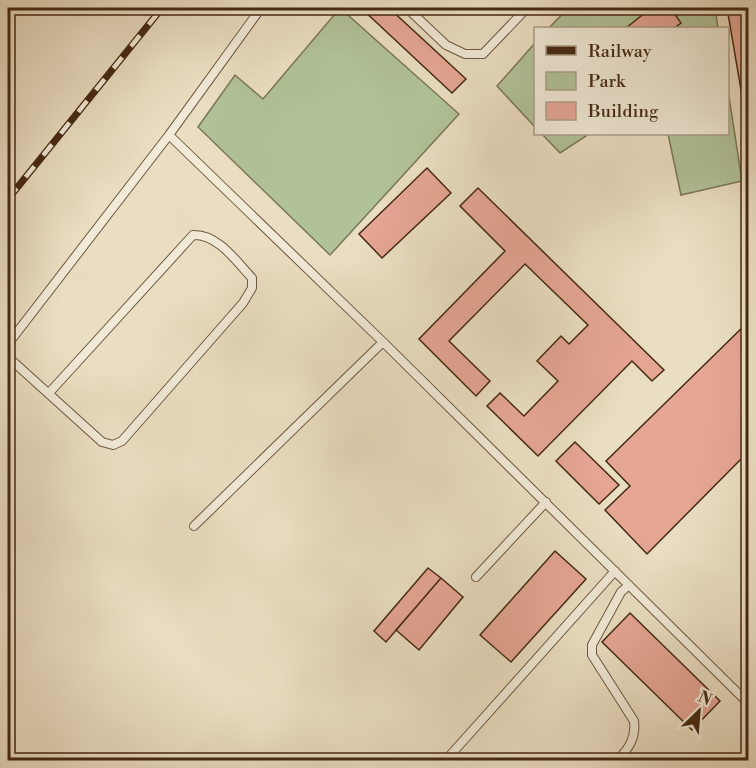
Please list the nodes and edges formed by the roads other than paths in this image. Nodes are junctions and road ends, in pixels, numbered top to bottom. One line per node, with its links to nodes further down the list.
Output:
1 (261, 8): 4 (lane)
2 (407, 8): 3 (lane)
3 (527, 8)
4 (169, 135): 5 (lane); 6 (lane)
5 (383, 342): 9 (lane); 10 (lane)
6 (8, 344)
7 (8, 357): 8 (lane)
8 (49, 393): 8 (lane)
9 (546, 502): 11 (lane); 12 (lane)
10 (194, 526)
11 (615, 571): 13 (lane); 15 (lane)
12 (476, 577)
13 (629, 585): 14 (lane); 16 (lane)
14 (748, 703)
15 (446, 760)
16 (618, 760)

